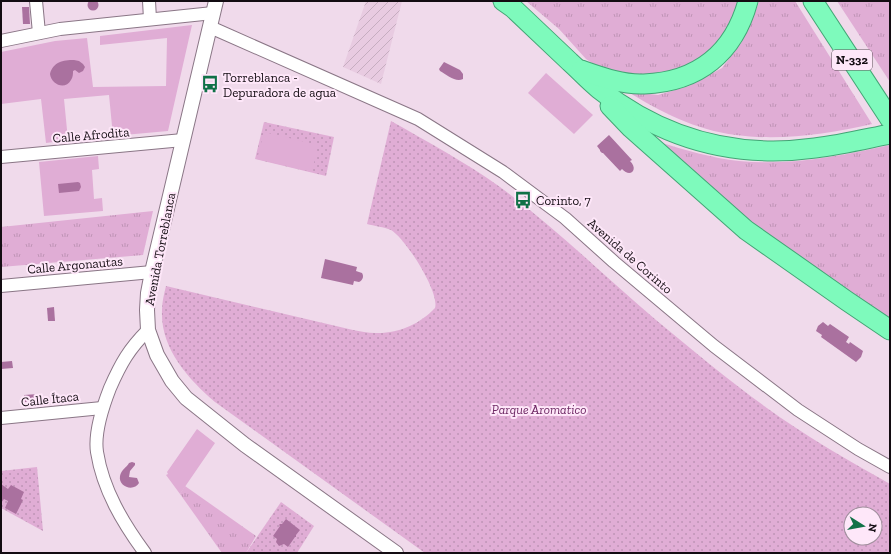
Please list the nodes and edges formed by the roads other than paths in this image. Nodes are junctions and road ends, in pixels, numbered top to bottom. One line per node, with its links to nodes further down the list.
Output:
1 (36, 1): 9 (street)
2 (149, 1): 7 (street)
3 (503, 1): 11 (highway)
4 (748, 1): 11 (highway)
5 (814, 1): 13 (highway, N-332)
6 (215, 7): 7 (street); 8 (street, Avenida Torreblanca)
7 (150, 19): 9 (street)
8 (210, 27): 15 (street, Avenida Torreblanca); 23 (street, Avenida de Corinto)
9 (39, 33): 10 (street)
10 (1, 41)
11 (577, 69): 12 (highway)
12 (598, 88): 14 (highway); 20 (highway)
13 (890, 119)
14 (890, 134)
15 (183, 140): 16 (street, Calle Afrodita); 17 (street, Avenida Torreblanca)
16 (1, 157)
17 (152, 272): 18 (street, Calle Argonautas); 19 (street, Avenida Torreblanca)
18 (1, 286)
19 (148, 330): 21 (street); 25 (street, Avenida Torreblanca)
20 (890, 330)
21 (102, 408): 22 (street, Calle Ítaca); 24 (street)
22 (1, 418)
23 (890, 467)
24 (144, 553)
25 (396, 553)

